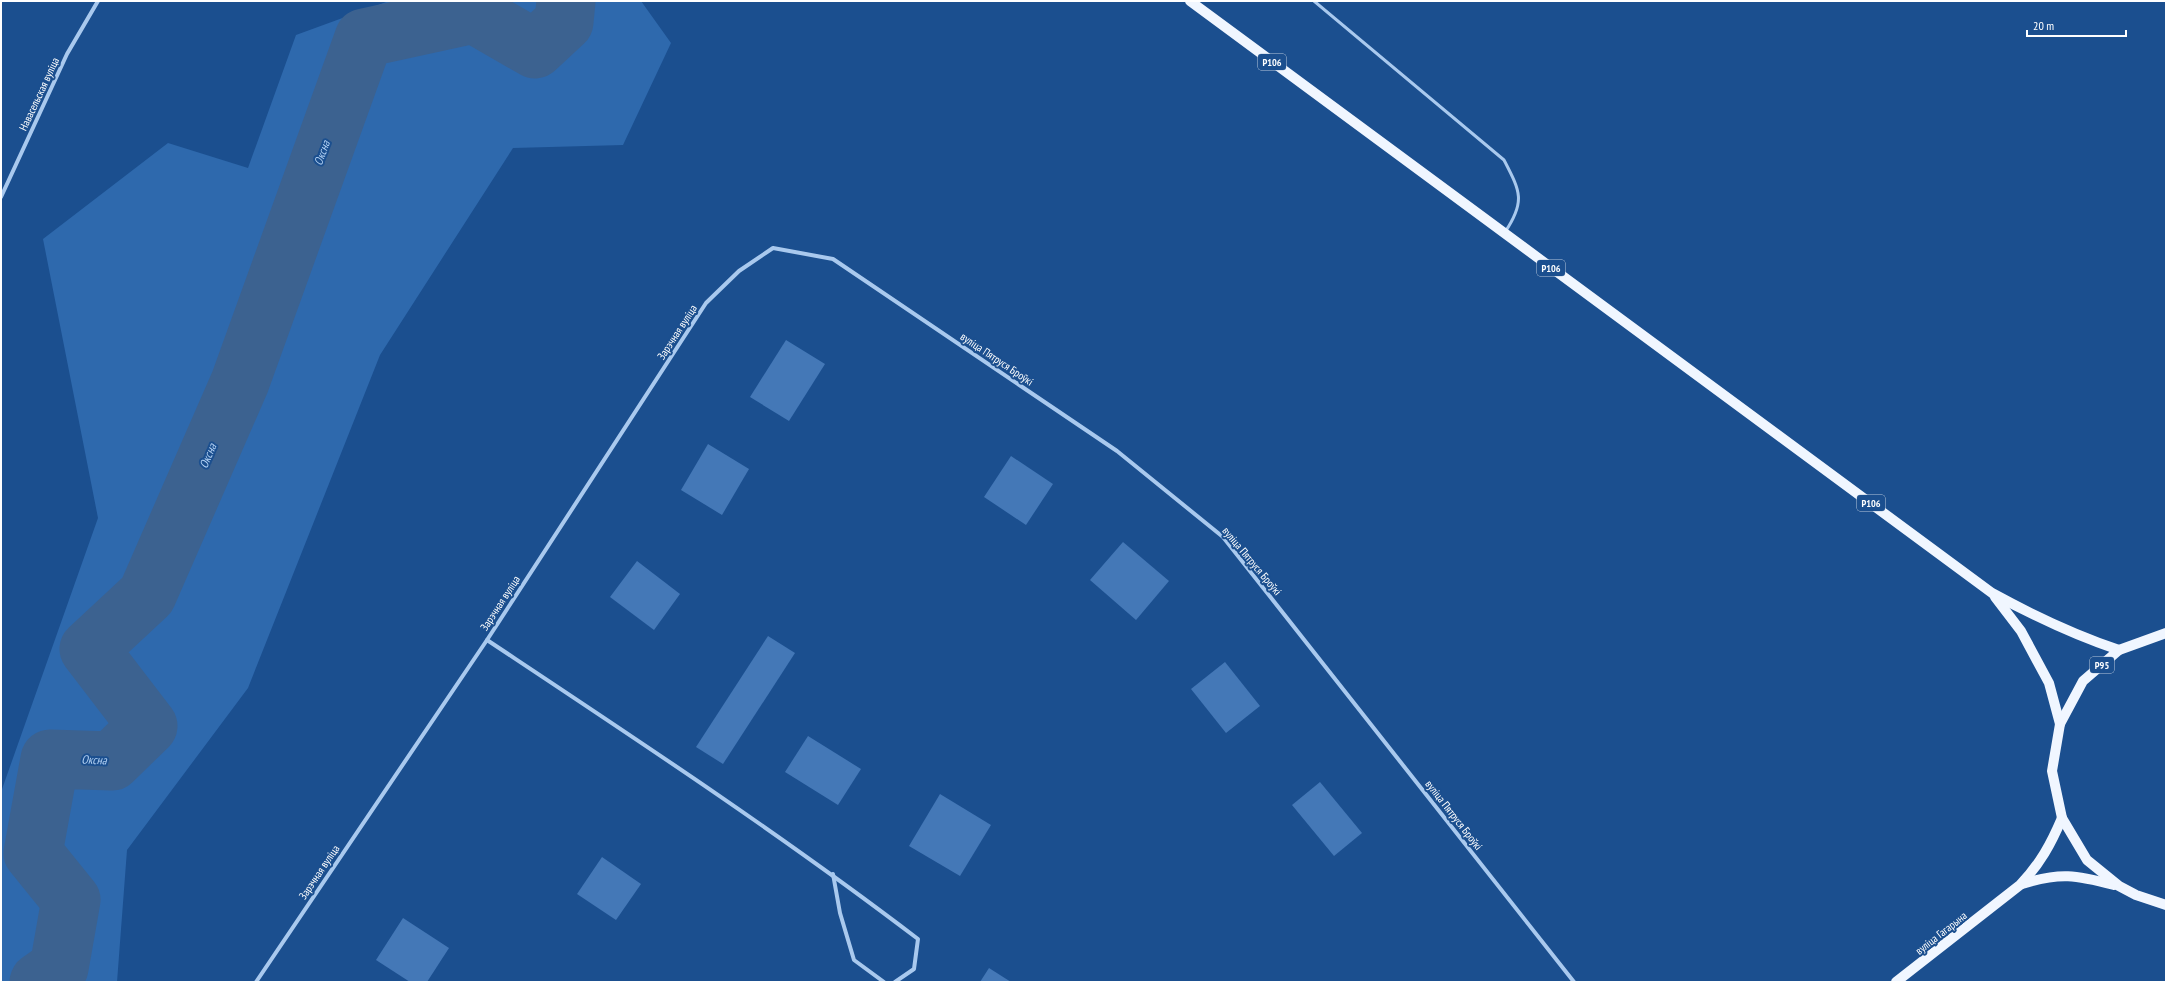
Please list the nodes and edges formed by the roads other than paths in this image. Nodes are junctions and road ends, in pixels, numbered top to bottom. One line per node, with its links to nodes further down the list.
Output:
1 (98, 1): 4 (street, Навасельская вуліца)
2 (1190, 1): 5 (main road, Р106)
3 (1314, 1): 5 (lane)
4 (1, 197)
5 (1504, 233): 7 (main road, Р106)
6 (773, 248): 9 (street, Зарэчная вуліца); 20 (street, вуліца Пятруся Броўкі)
7 (1992, 593): 10 (main road, Р106); 11 (main road, Р106)
8 (2166, 632): 10 (main road, Р95)
9 (487, 640): 13 (street); 17 (street, Зарэчная вуліца)
10 (2119, 650): 11 (main road, Р95)
11 (2060, 724): 12 (main road, Р95)
12 (2062, 818): 14 (main road, Р95); 15 (main road, Р95)
13 (832, 873): 18 (street); 19 (street)
14 (2020, 885): 15 (main road, Р95); 21 (main road, вуліца Гагарына / Р95)
15 (2119, 886): 16 (main road, Р95)
16 (2166, 905)
17 (256, 982)
18 (884, 982)
19 (895, 982)
20 (1574, 982)
21 (1896, 982)

